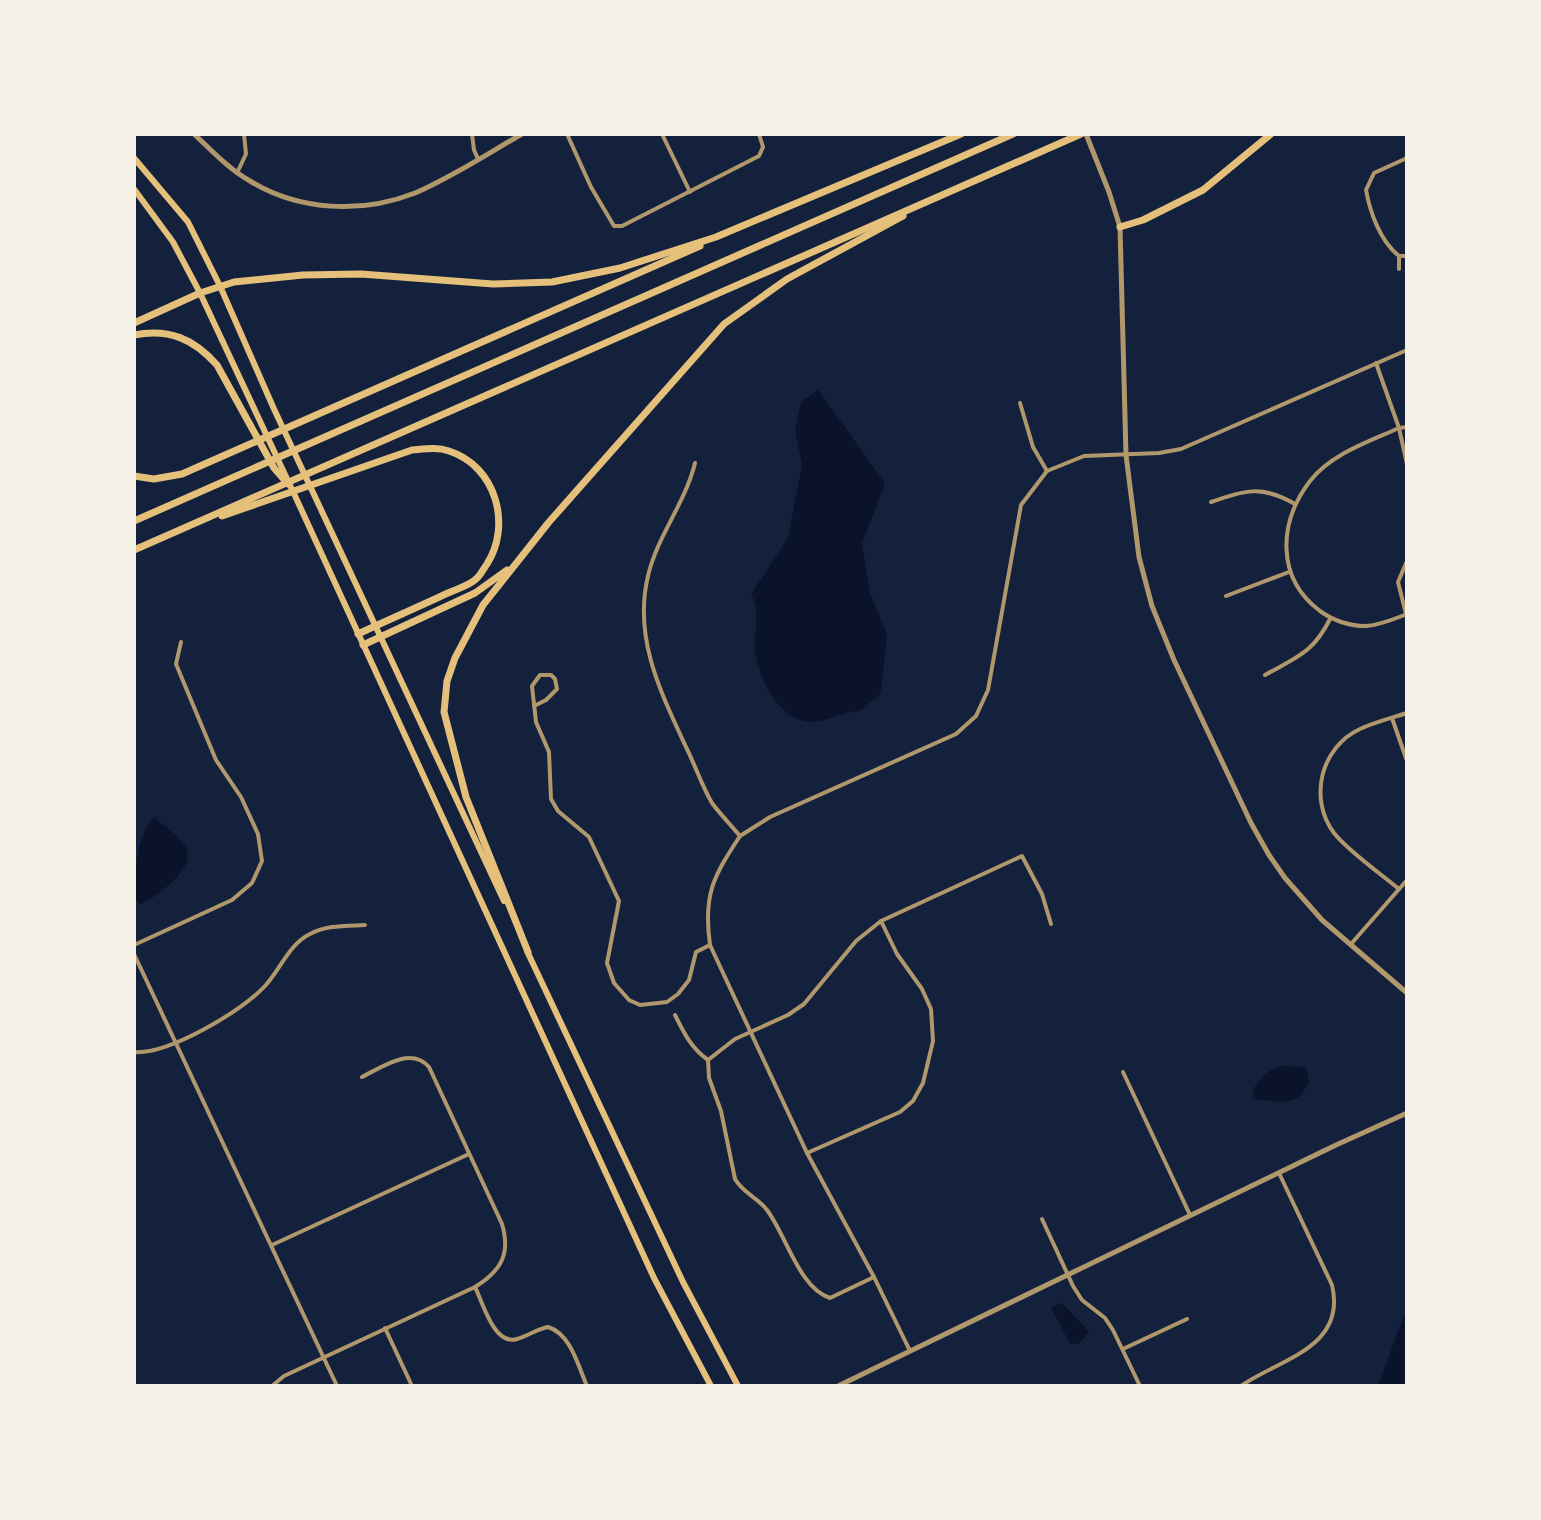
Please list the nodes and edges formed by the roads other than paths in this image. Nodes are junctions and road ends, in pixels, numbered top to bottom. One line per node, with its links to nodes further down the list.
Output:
1 (194, 134): 15 (street)
2 (244, 134): 15 (street)
3 (472, 134): 14 (street)
4 (522, 134): 14 (street)
5 (567, 134): 17 (street)
6 (662, 134): 17 (street)
7 (759, 134): 17 (street)
8 (961, 134): 20 (highway)
9 (1013, 134): 41 (highway)
10 (1083, 134): 18 (highway); 19 (street)
11 (1271, 134): 19 (highway)
12 (134, 158): 24 (main road)
13 (1407, 158): 21 (street)
14 (478, 159): 15 (street)
15 (237, 173)
16 (134, 189): 25 (main road)
17 (690, 192)
18 (946, 193): 42 (highway); 45 (highway)
19 (1120, 227): 33 (street)
20 (716, 237): 24 (highway); 37 (highway)
21 (1399, 256): 22 (street); 23 (street)
22 (1407, 256)
23 (1399, 269)
24 (220, 286): 25 (highway); 50 (main road)
25 (200, 293): 26 (highway); 38 (main road)
26 (134, 323)
27 (134, 335): 38 (highway)
28 (1407, 350): 29 (street)
29 (1376, 363): 32 (street); 33 (street)
30 (1020, 403): 36 (street)
31 (1407, 427): 32 (street)
32 (1399, 428): 35 (street); 40 (street)
33 (1126, 455): 36 (street); 66 (street)
34 (695, 463): 60 (street)
35 (1407, 464)
36 (1047, 471): 60 (street)
37 (134, 476)
38 (292, 489): 51 (main road)
39 (1211, 502): 40 (street)
40 (1295, 504): 46 (street)
41 (134, 521)
42 (171, 534): 43 (highway); 50 (highway)
43 (134, 550)
44 (1407, 561): 48 (street)
45 (515, 564): 52 (highway); 69 (highway)
46 (1289, 572): 47 (street); 49 (street)
47 (1226, 596)
48 (1406, 614): 49 (street)
49 (1330, 619): 55 (street)
50 (376, 625): 51 (highway); 52 (main road)
51 (358, 634): 54 (main road)
52 (381, 637): 54 (highway); 69 (main road)
53 (181, 642): 67 (street)
54 (363, 645): 98 (main road)
55 (1265, 675)
56 (534, 706): 56 (street); 68 (street)
57 (1407, 713): 58 (street)
58 (1392, 718): 59 (street); 62 (street)
59 (1407, 761)
60 (740, 836): 68 (street)
61 (1407, 880): 62 (street)
62 (1399, 889): 66 (street)
63 (881, 921): 64 (street); 73 (street); 80 (street)
64 (1051, 924)
65 (365, 925): 74 (street)
66 (1350, 944): 71 (street)
67 (134, 945)
68 (710, 945): 73 (street)
69 (528, 952): 99 (main road)
70 (134, 954): 74 (street)
71 (1407, 993)
72 (675, 1015): 76 (street)
73 (749, 1031): 76 (street); 80 (street)
74 (176, 1042): 75 (street); 85 (street)
75 (134, 1052)
76 (708, 1060): 87 (street)
77 (1123, 1072): 83 (street)
78 (362, 1077): 81 (street)
79 (1407, 1113): 82 (street)
80 (807, 1153): 87 (street)
81 (469, 1154): 85 (street); 88 (street)
82 (1279, 1172): 83 (street); 102 (street)
83 (1190, 1215): 86 (street)
84 (1042, 1219): 86 (street)
85 (271, 1245): 93 (street)
86 (1068, 1274): 91 (street); 92 (street)
87 (874, 1277): 92 (street)
88 (475, 1287): 90 (street); 97 (street)
89 (1187, 1319): 91 (street)
90 (385, 1328): 93 (street); 96 (street)
91 (1123, 1349): 101 (street)
92 (910, 1351): 100 (street)
93 (324, 1358): 94 (street); 95 (street)
94 (272, 1386)
95 (337, 1386)
96 (412, 1386)
97 (587, 1386)
98 (711, 1386)
99 (738, 1386)
100 (838, 1386)
101 (1140, 1386)
102 (1241, 1386)

